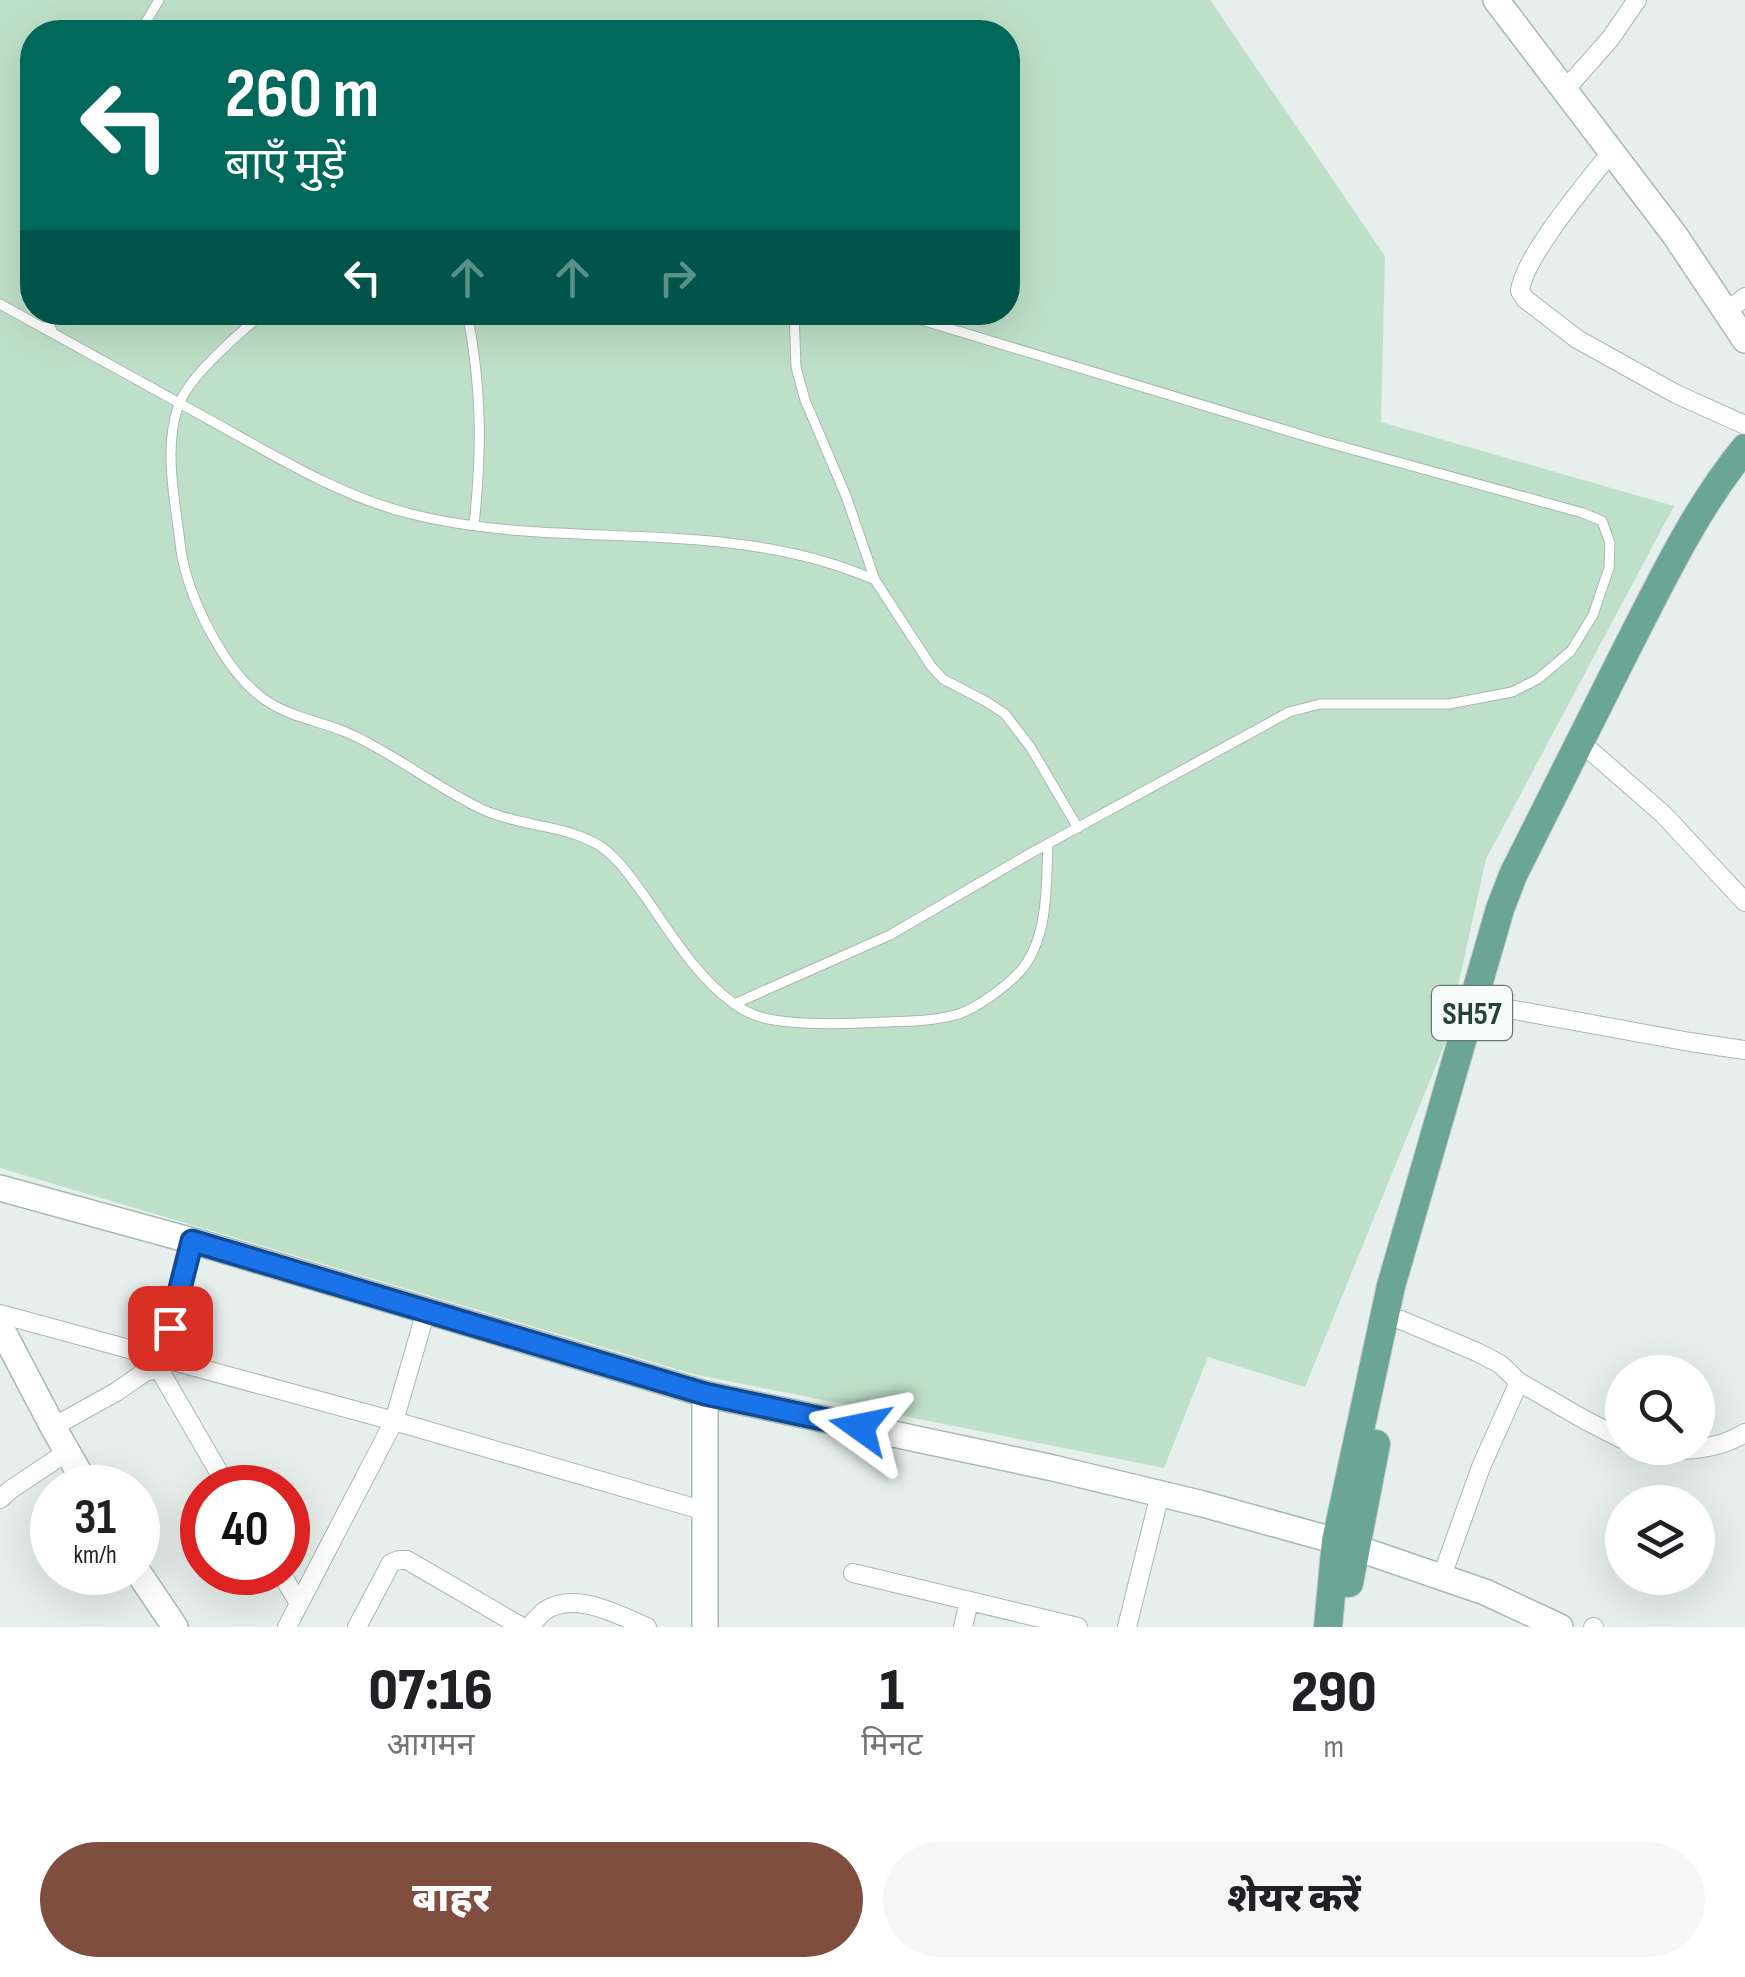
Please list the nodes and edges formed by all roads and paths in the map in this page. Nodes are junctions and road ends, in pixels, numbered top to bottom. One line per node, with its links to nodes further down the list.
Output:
1 (1496, 0): 3 (street)
2 (1637, 0): 3 (street)
3 (1564, 91): 4 (street)
4 (1611, 152): 5 (street); 15 (street)
5 (1735, 304): 13 (street)
6 (38, 325): 12 (lane)
7 (50, 325): 12 (lane)
8 (250, 325): 14 (lane)
9 (470, 325): 18 (lane)
10 (794, 325): 19 (lane)
11 (938, 325): 21 (lane)
12 (54, 334): 14 (lane)
13 (1745, 340)
14 (179, 404): 18 (lane); 24 (lane)
15 (1745, 425)
16 (1745, 448): 47 (main road, SH57)
17 (1745, 472): 20 (main road, SH57)
18 (474, 526): 19 (lane)
19 (875, 580): 21 (lane)
20 (1592, 752): 23 (street); 25 (main road, SH57)
21 (1078, 828): 22 (lane)
22 (1048, 844): 24 (lane); 24 (lane)
23 (1745, 902)
24 (734, 1004)
25 (1488, 1005): 26 (street); 31 (main road, SH57)
26 (1745, 1050)
27 (0, 1188): 28 (street)
28 (192, 1241): 29 (street); 33 (street)
29 (426, 1312): 35 (street); 36 (street)
30 (0, 1314): 33 (street)
31 (1401, 1320): 34 (street); 47 (main road, SH57)
32 (0, 1326): 37 (street)
33 (161, 1363): 36 (street); 37 (street); 43 (street)
34 (1519, 1382): 38 (street); 49 (street)
35 (705, 1394): 44 (street); 46 (street)
36 (394, 1421): 46 (street); 53 (street)
37 (53, 1427): 41 (street)
38 (1605, 1430)
39 (1745, 1434): 40 (street)
40 (1715, 1446)
41 (67, 1452): 42 (street); 45 (street)
42 (75, 1465)
43 (216, 1465)
44 (1160, 1494): 47 (street); 63 (street)
45 (0, 1499)
46 (705, 1511): 60 (street)
47 (1346, 1544): 49 (street); 64 (main road, SH57); 65 (main road, SH57)
48 (853, 1573): 52 (street)
49 (1442, 1576): 66 (street)
50 (153, 1595): 55 (street)
51 (294, 1595): 53 (street)
52 (969, 1600): 54 (street); 61 (street)
53 (299, 1604): 56 (street)
54 (1026, 1621): 62 (street)
55 (175, 1627)
56 (287, 1627)
57 (357, 1627): 58 (street)
58 (525, 1627): 59 (street)
59 (647, 1627)
60 (706, 1627)
61 (963, 1627)
62 (1076, 1627)
63 (1127, 1627)
64 (1328, 1627)
65 (1346, 1627)
66 (1560, 1627)

